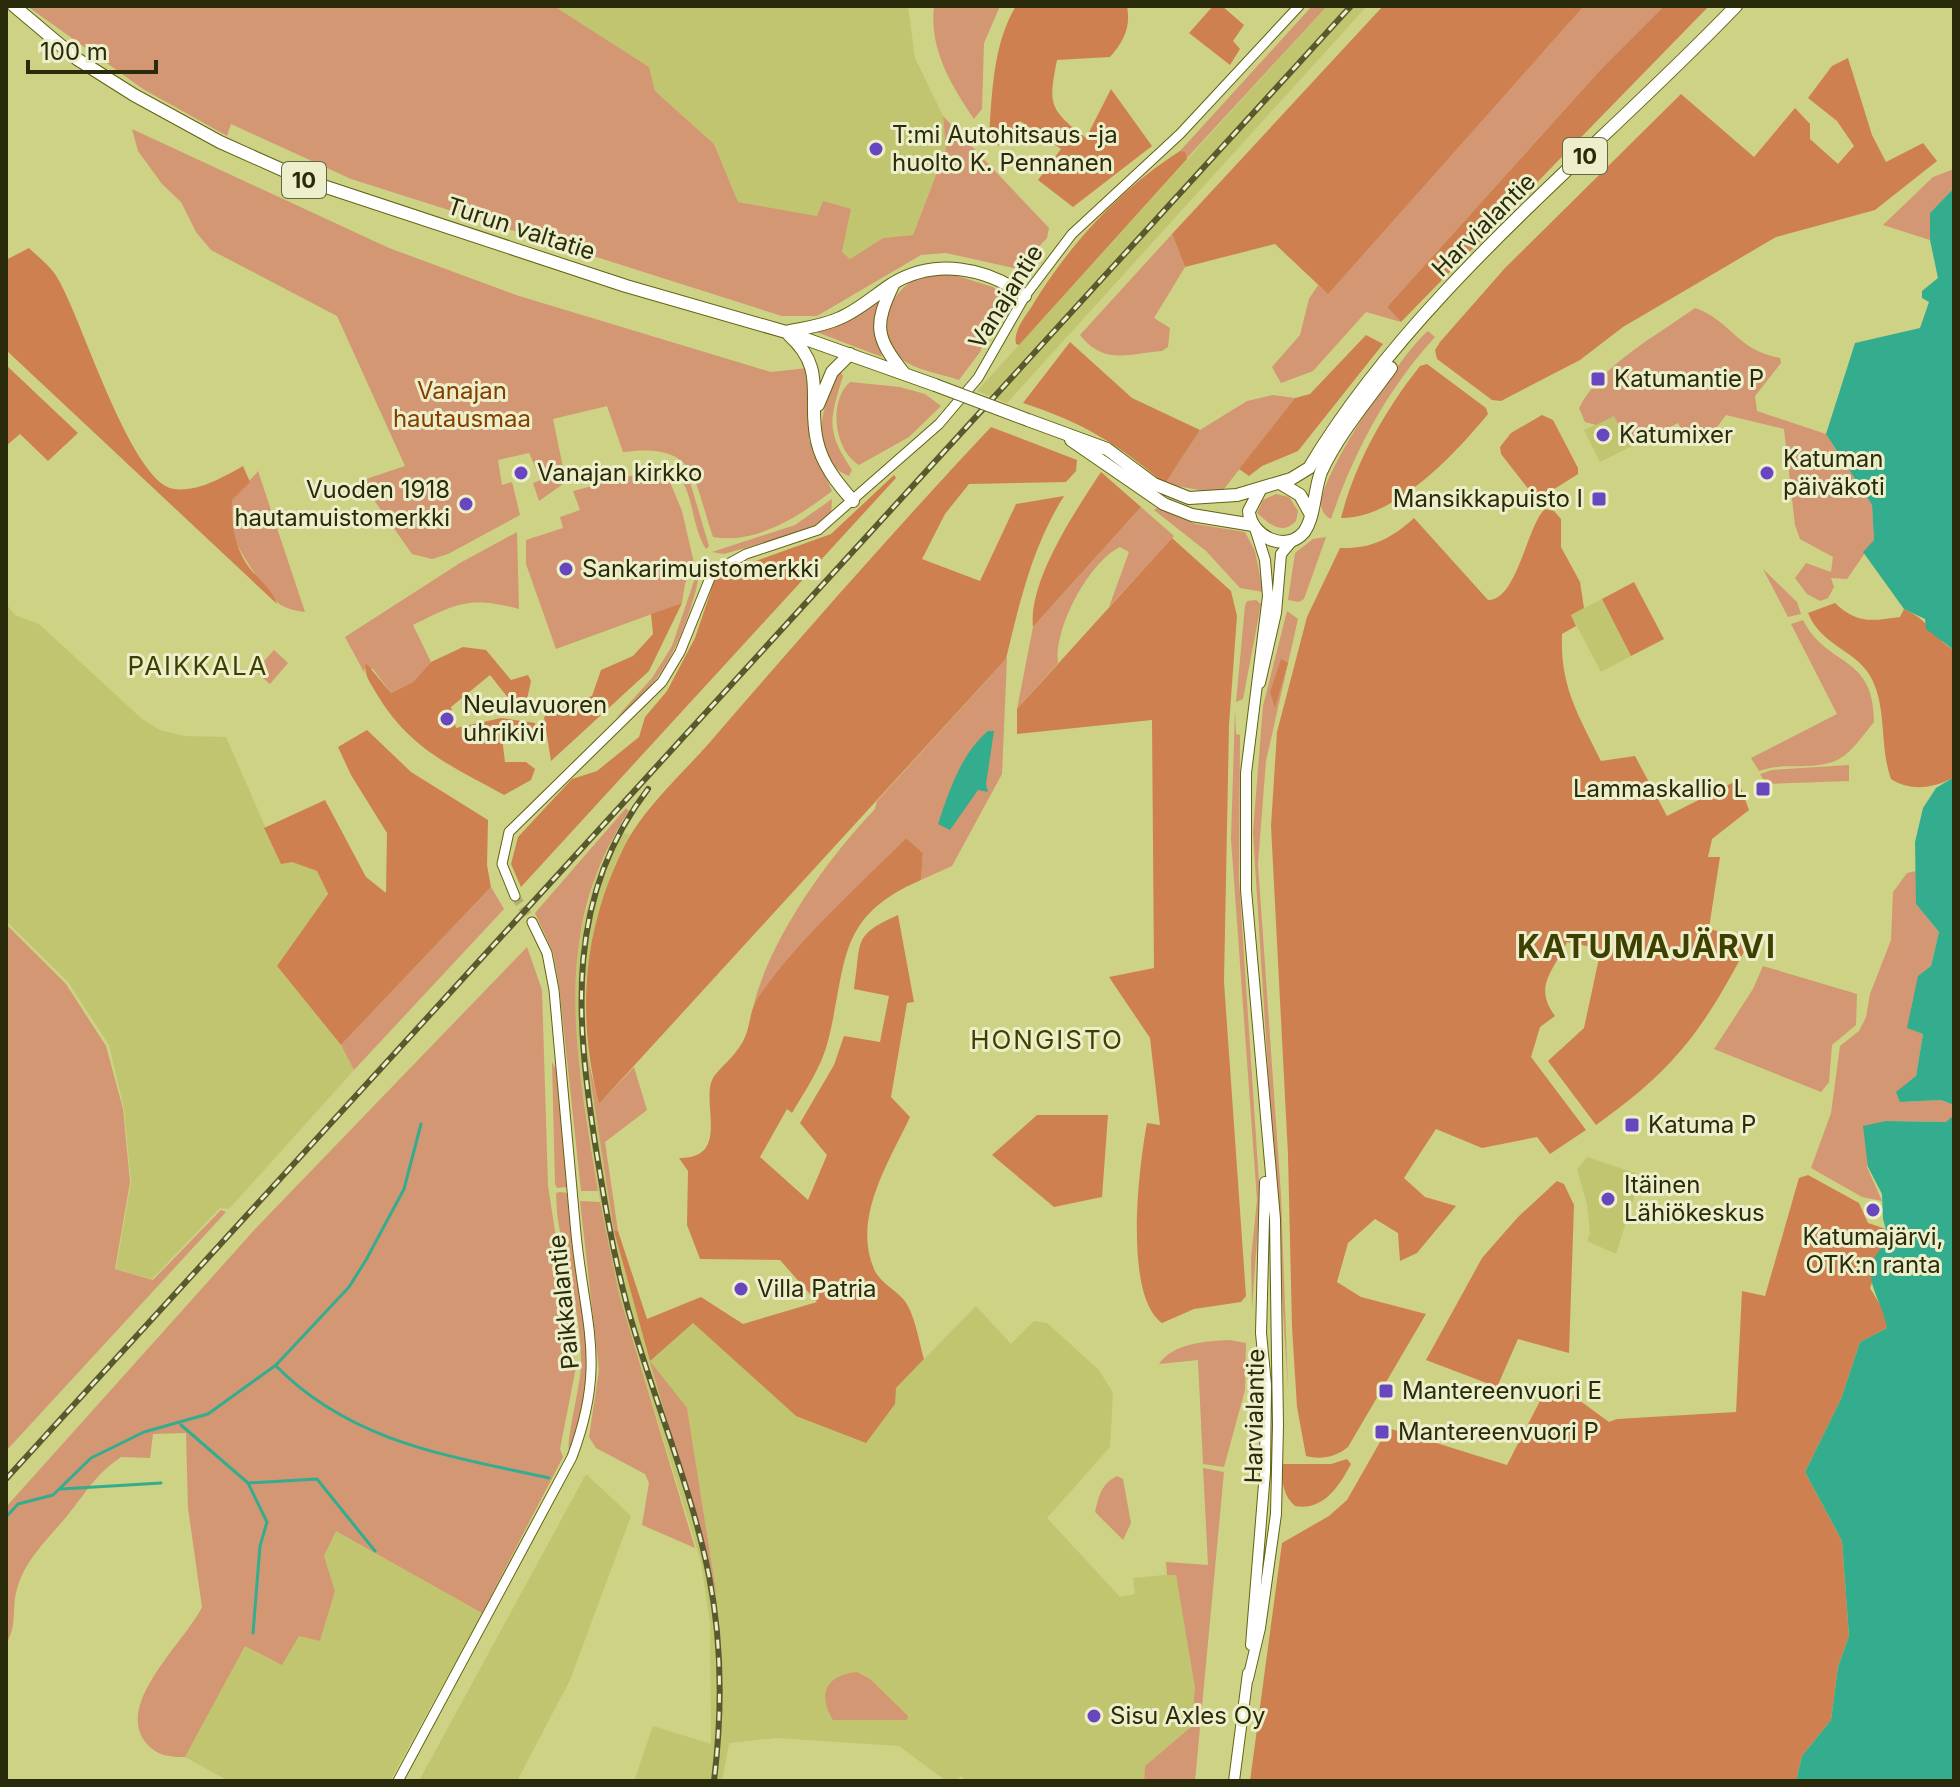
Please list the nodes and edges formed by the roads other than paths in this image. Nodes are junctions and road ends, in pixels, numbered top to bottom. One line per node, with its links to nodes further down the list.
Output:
1 (14, 6): 7 (highway, Turun valtatie / 10)
2 (1299, 6): 5 (street, Vanajantie)
3 (1736, 6): 6 (highway, Harvialantie / 10)
4 (894, 283): 5 (highway); 7 (highway); 9 (highway)
5 (1025, 296): 14 (street, Vanajantie)
6 (1434, 307): 12 (highway, Harvialantie / 10); 15 (highway, Harvialantie / 10)
7 (786, 332): 8 (highway, Turun valtatie / 10); 10 (highway)
8 (850, 354): 9 (highway, Turun valtatie / 10); 10 (highway)
9 (905, 374): 11 (highway, Turun valtatie / 10, bridge)
10 (816, 408): 14 (highway)
11 (1047, 427): 13 (highway, Turun valtatie / 10); 16 (highway, Turun valtatie / 10)
12 (1277, 482): 13 (highway, 10); 15 (highway)
13 (1263, 486): 16 (highway)
14 (853, 501): 19 (street, Vanajantie)
15 (1310, 513): 17 (highway, 10)
16 (1254, 526): 17 (highway, 10); 18 (main road, Harvialantie)
17 (1294, 539): 18 (main road, Harvialantie)
18 (1251, 728): 21 (main road, Harvialantie)
19 (515, 896)
20 (532, 922): 23 (street, Paikkalantie)
21 (1266, 1152): 22 (main road, Harvialantie); 22 (main road, Harvialantie)
22 (1248, 1679): 24 (main road, Harvialantie)
23 (398, 1781)
24 (1234, 1781)

